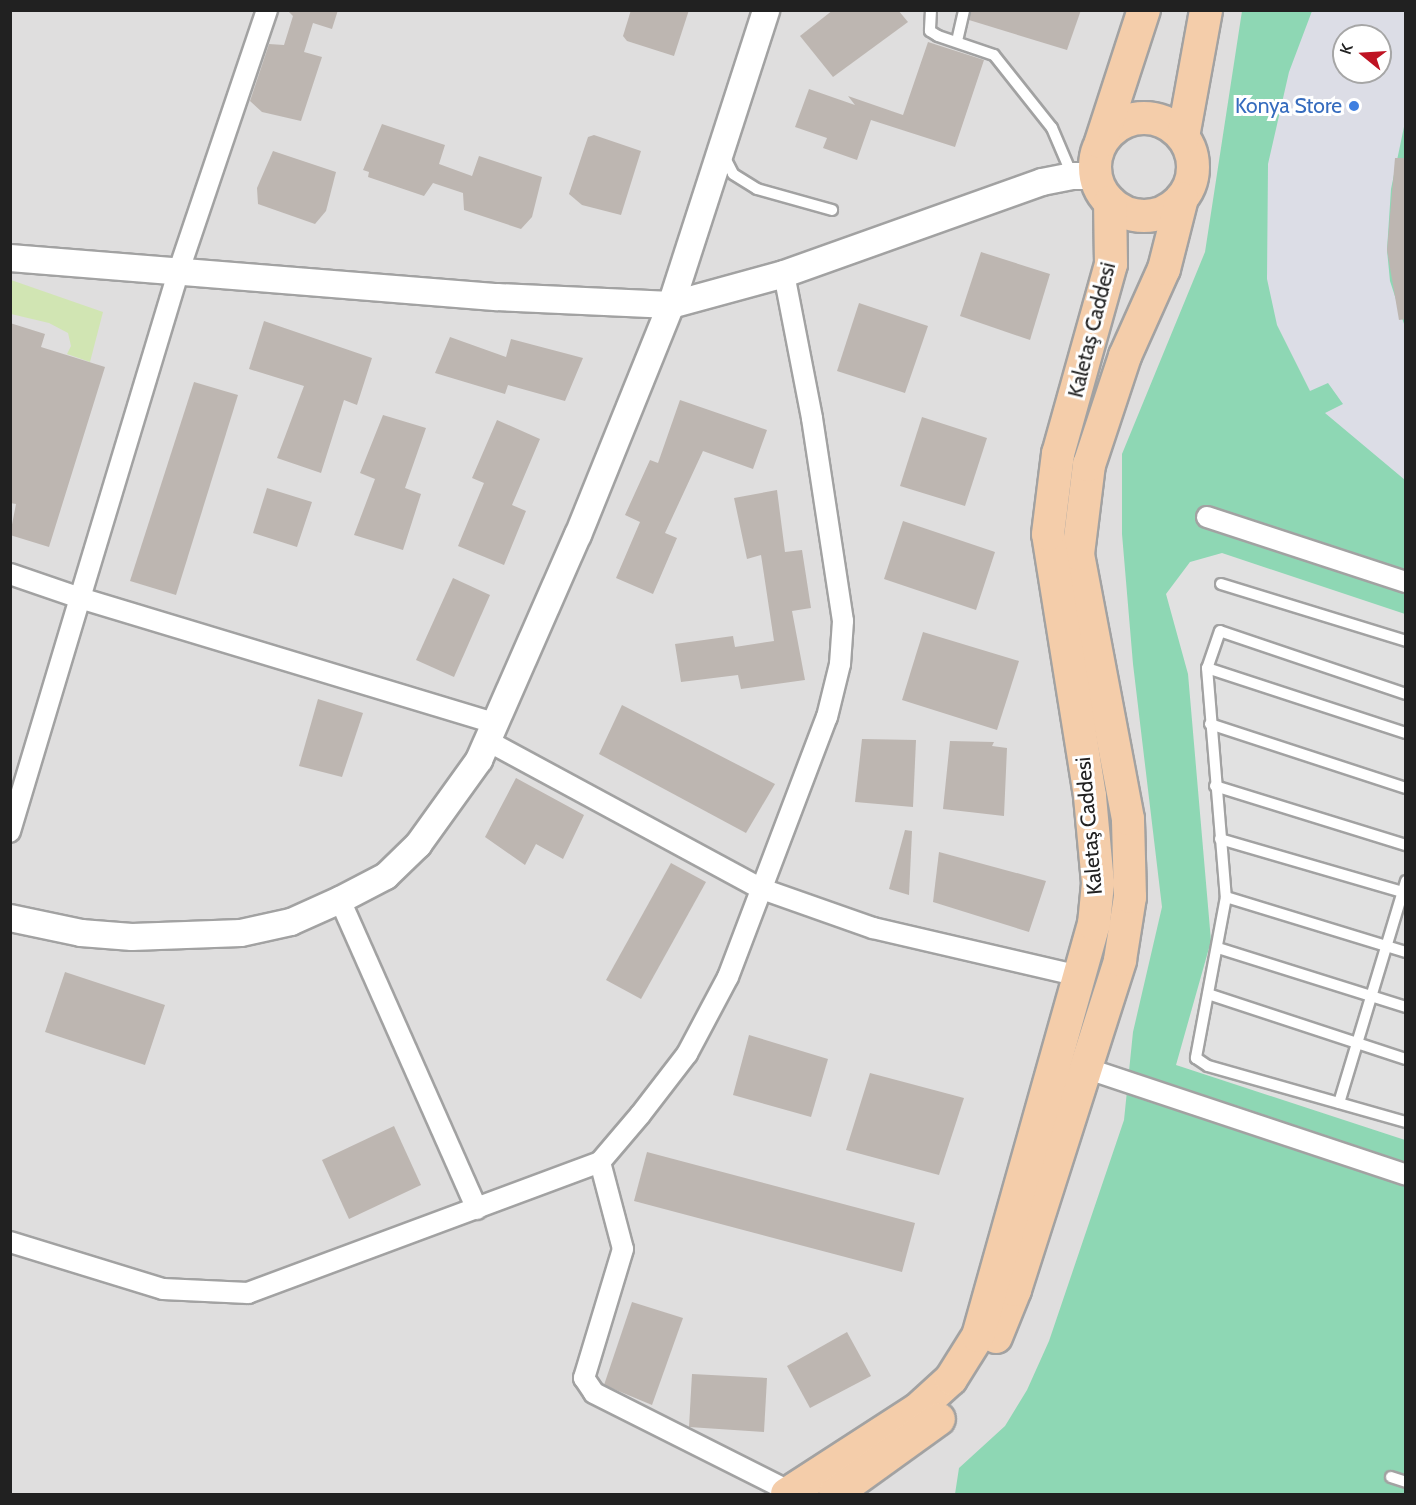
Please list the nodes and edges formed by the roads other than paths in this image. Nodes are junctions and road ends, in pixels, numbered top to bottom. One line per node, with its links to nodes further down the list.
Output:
1 (267, 10): 15 (street)
2 (766, 10): 10 (street)
3 (932, 10): 7 (lane)
4 (964, 10): 7 (lane)
5 (1144, 10): 9 (main road)
6 (1206, 10): 8 (main road)
7 (957, 41): 11 (lane)
8 (1183, 137): 9 (main road); 12 (main road)
9 (1101, 142): 11 (main road)
10 (721, 149): 13 (lane); 17 (street)
11 (1093, 185): 12 (main road); 16 (street); 42 (main road, Kaletaş Caddesi)
12 (1182, 198): 48 (main road, Kaletaş Caddesi)
13 (832, 210)
14 (10, 258): 15 (street)
15 (179, 270): 17 (street); 22 (street)
16 (784, 274): 17 (street); 34 (street)
17 (671, 305): 27 (street)
18 (1207, 517): 20 (street)
19 (10, 574): 22 (street)
20 (1406, 582)
21 (1221, 584): 23 (lane)
22 (80, 598): 27 (street); 31 (street)
23 (1406, 641)
24 (1207, 668): 25 (lane); 26 (lane); 28 (lane)
25 (1406, 694)
26 (1210, 724): 29 (lane); 30 (lane)
27 (490, 731): 34 (street); 37 (street)
28 (1406, 733)
29 (1215, 786): 32 (lane); 33 (lane)
30 (1406, 788)
31 (10, 832)
32 (1220, 839): 35 (lane); 36 (lane)
33 (1406, 845)
34 (762, 889): 42 (street); 51 (street)
35 (1404, 889): 39 (lane)
36 (1226, 897): 39 (lane); 40 (lane)
37 (340, 900): 38 (street); 53 (street)
38 (10, 918)
39 (1386, 946): 41 (lane); 44 (lane)
40 (1218, 948): 43 (lane); 44 (lane)
41 (1406, 952)
42 (1080, 976): 57 (main road, Kaletaş Caddesi)
43 (1208, 994): 46 (lane); 49 (lane)
44 (1371, 996): 45 (lane); 46 (lane)
45 (1406, 1007)
46 (1357, 1043): 47 (lane); 49 (lane)
47 (1406, 1059)
48 (1085, 1068): 52 (street); 58 (main road, Kaletaş Caddesi)
49 (1339, 1103): 50 (lane)
50 (1406, 1122)
51 (600, 1162): 53 (street); 57 (street)
52 (1406, 1175)
53 (477, 1209): 54 (street)
54 (10, 1242)
55 (1391, 1477): 56 (lane)
56 (1406, 1482)
57 (789, 1493)
58 (835, 1494)

